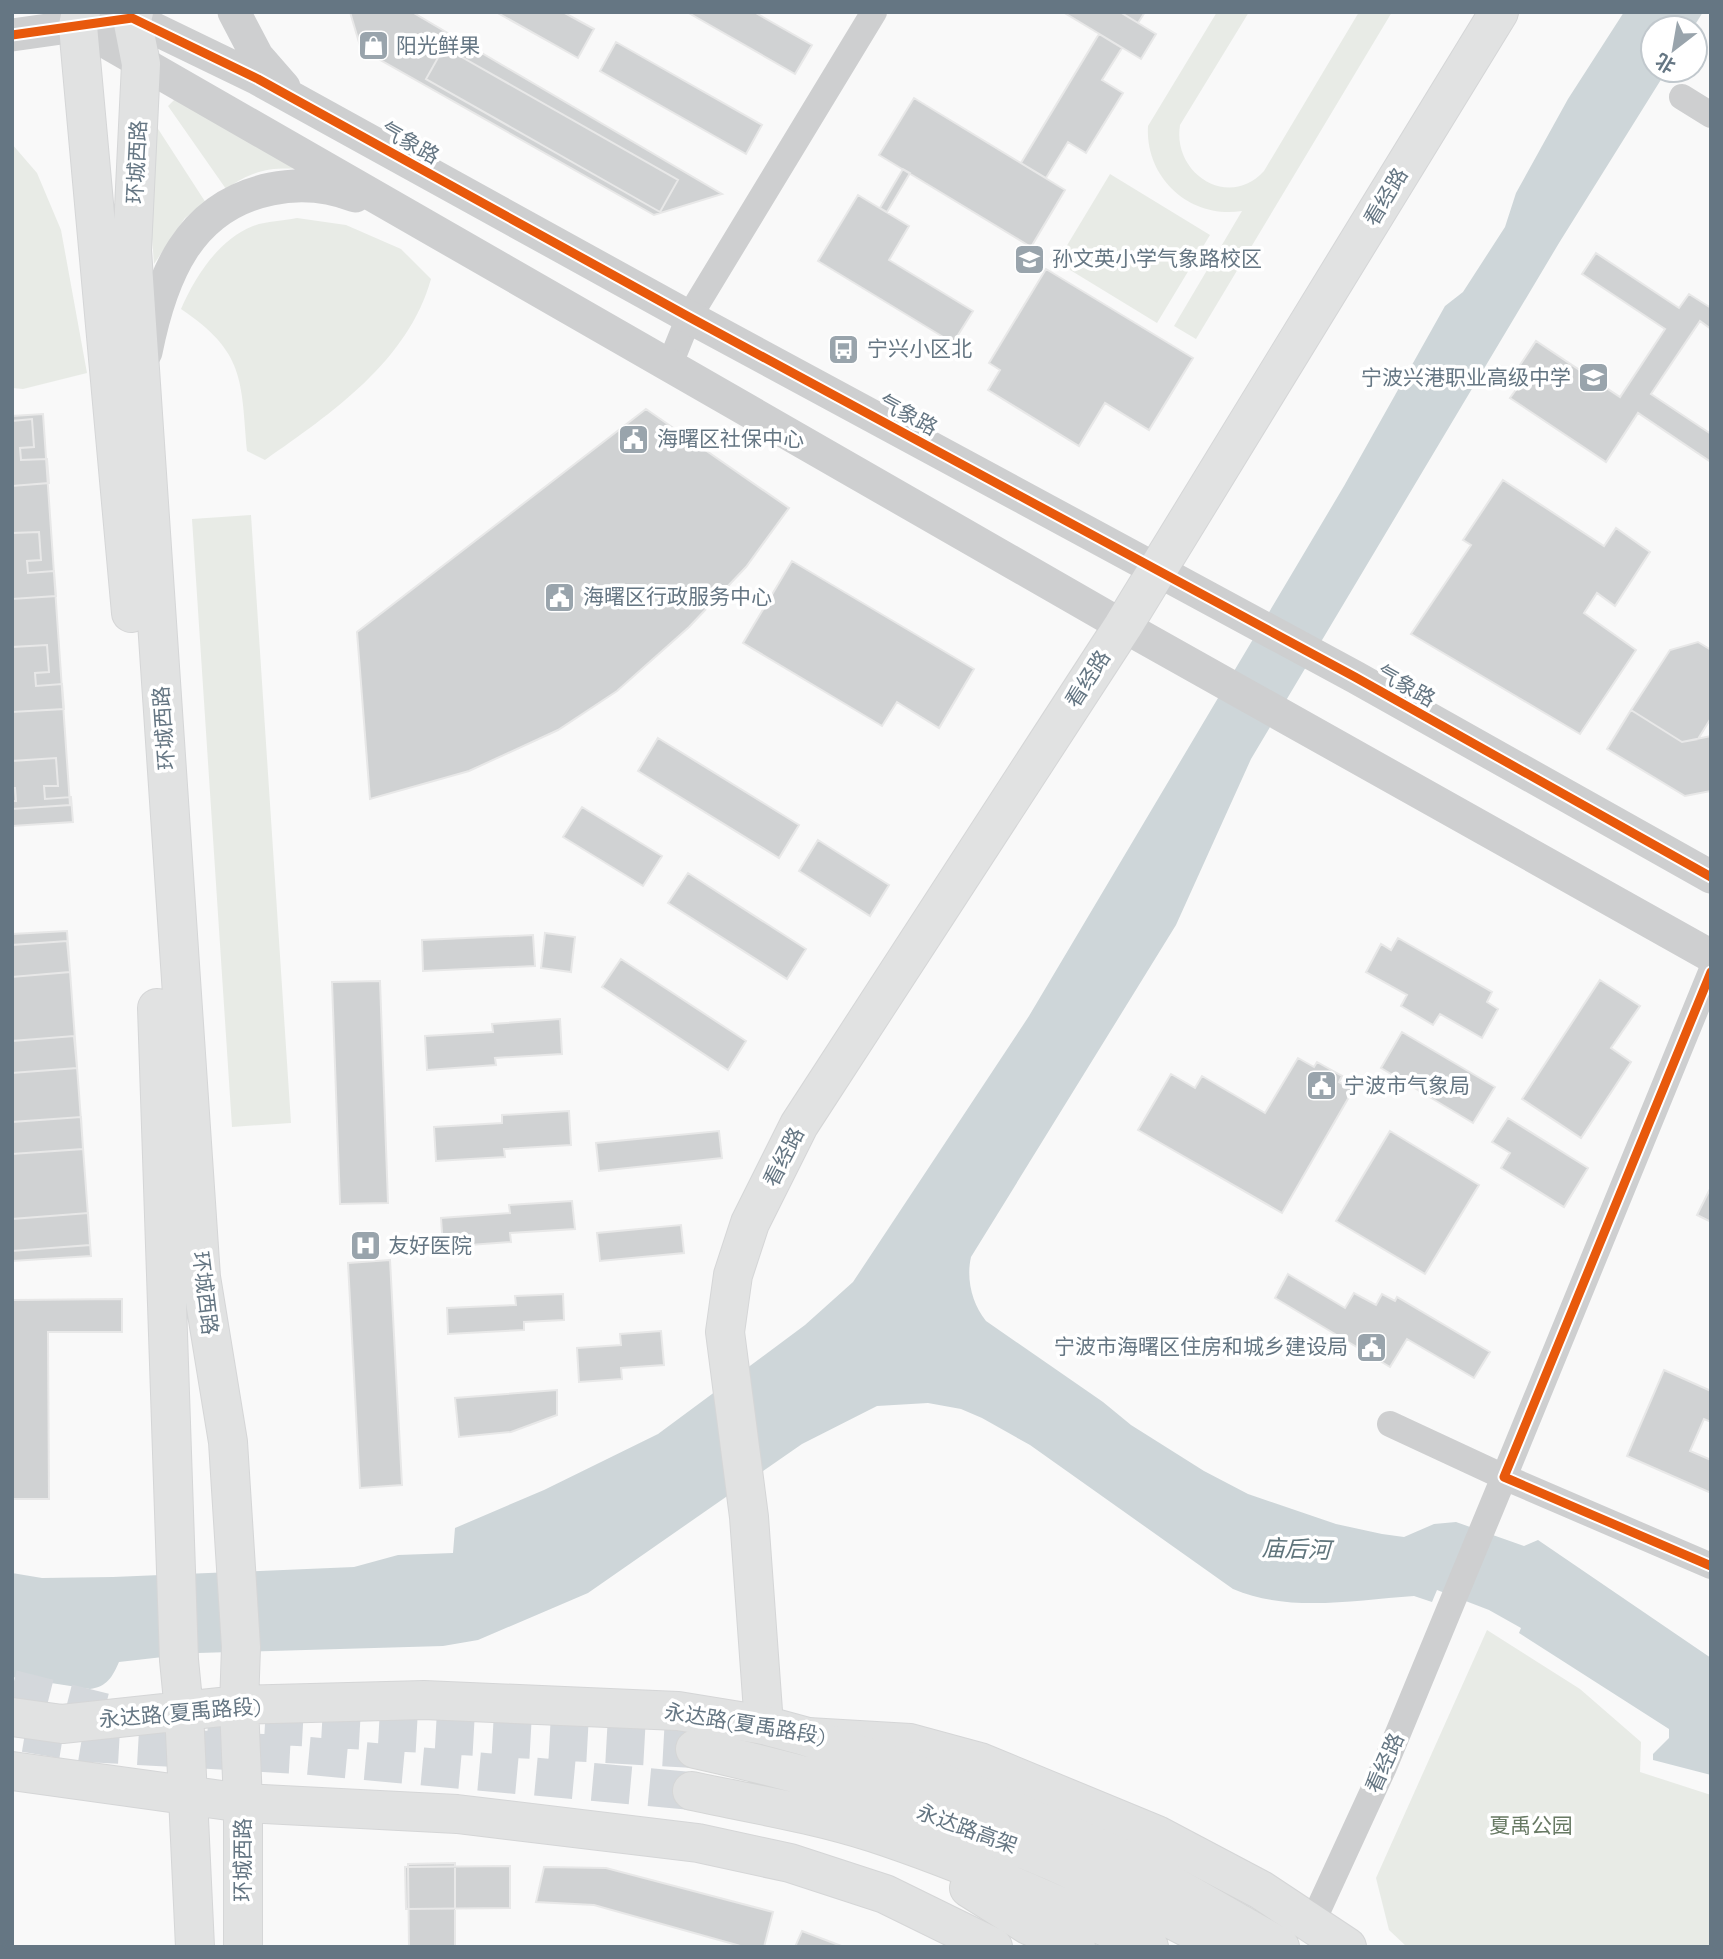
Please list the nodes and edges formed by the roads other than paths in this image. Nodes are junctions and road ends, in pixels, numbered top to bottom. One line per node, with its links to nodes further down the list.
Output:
1 (234, 12): 9 (street)
2 (874, 12): 12 (street)
3 (1499, 12): 15 (main road, 看经路)
4 (133, 15): 5 (street); 7 (main road, 环城西路); 9 (street, 气象路)
5 (79, 19): 6 (street); 7 (street); 24 (main road, 环城西路)
6 (12, 35)
7 (141, 64): 11 (street); 14 (main road, 环城西路)
8 (1682, 97): 10 (street)
9 (295, 100): 12 (street, 气象路)
10 (1711, 115)
11 (406, 214): 13 (street); 14 (street)
12 (690, 317): 13 (street); 15 (street, 气象路)
13 (670, 364): 16 (street)
14 (141, 378): 23 (main road, 环城西路)
15 (1158, 570): 16 (main road, 看经路); 17 (street, 气象路)
16 (1123, 626): 18 (street); 26 (main road, 看经路)
17 (1711, 877)
18 (1711, 956)
19 (1711, 972): 21 (street, 看经路)
20 (1390, 1424): 21 (street)
21 (1504, 1476): 22 (street); 34 (street, 看经路)
22 (1711, 1566)
23 (239, 1705): 24 (main road, 永达路(夏禹路段)); 26 (main road, 永达路(夏禹路段)); 32 (main road, 环城西路)
24 (184, 1711): 25 (main road, 永达路(夏禹路段)); 31 (main road)
25 (12, 1717)
26 (764, 1725): 27 (main road, 永达路(夏禹路段))
27 (808, 1737): 34 (main road, 永达路(夏禹路段)); 41 (main road)
28 (695, 1749): 40 (main road, 永达路高架)
29 (12, 1771): 31 (main road)
30 (692, 1791): 33 (main road, 永达路高架)
31 (188, 1796): 32 (main road); 35 (main road)
32 (243, 1803): 36 (main road, 环城西路); 37 (main road)
33 (873, 1833): 38 (main road); 39 (main road, 永达路高架)
34 (1313, 1921): 42 (main road, 永达路(夏禹路段))
35 (195, 1947)
36 (243, 1947)
37 (993, 1947)
38 (1076, 1947)
39 (1149, 1947)
40 (1225, 1947)
41 (1280, 1947)
42 (1348, 1947)

